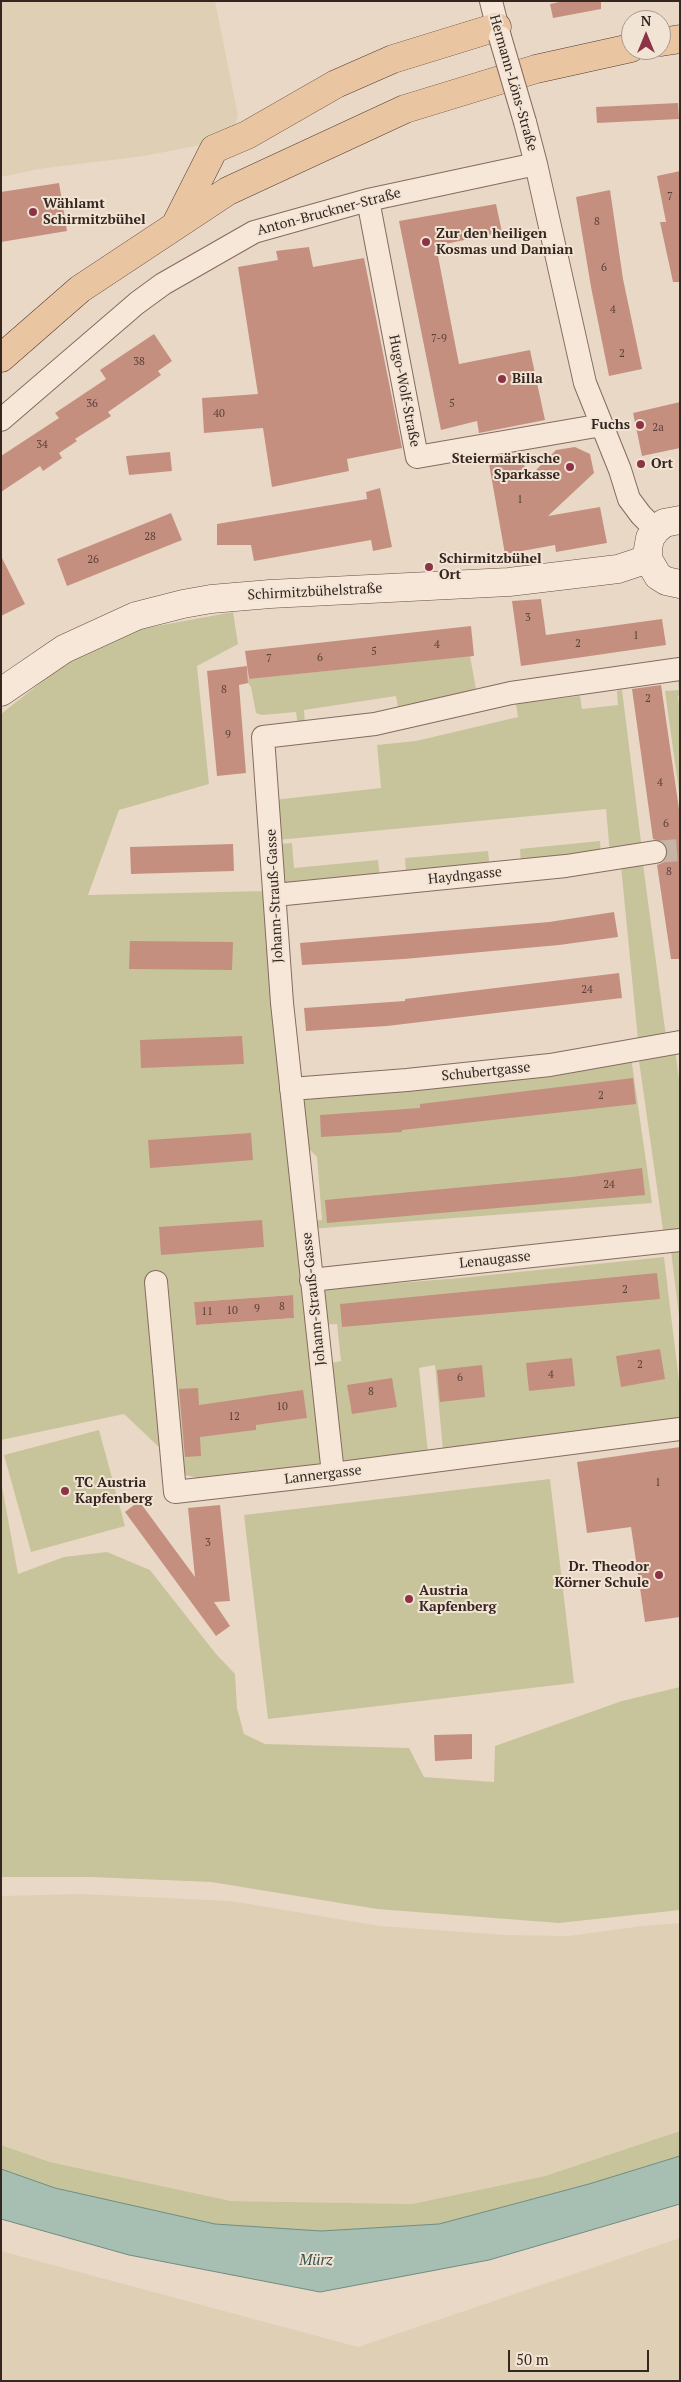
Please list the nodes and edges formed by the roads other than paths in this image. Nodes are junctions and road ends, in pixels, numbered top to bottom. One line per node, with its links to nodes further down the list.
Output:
1 (496, 22): 3 (street, Hermann-Löns-Straße, bridge); 5 (main road)
2 (621, 50): 5 (main road)
3 (536, 164): 4 (street, Anton-Bruckner-Straße); 8 (street)
4 (368, 200): 7 (street, Anton-Bruckner-Straße); 8 (street, Hugo-Wolf-Straße)
5 (174, 227): 6 (main road)
6 (1, 358)
7 (1, 420)
8 (602, 425): 9 (street)
9 (668, 525): 10 (main road)
10 (648, 559): 11 (main road); 13 (main road, Schirmitzbühelstraße)
11 (680, 584)
12 (680, 669): 15 (street, Johann-Strauß-Gasse)
13 (1, 692)
14 (653, 853): 15 (street, Haydngasse)
15 (275, 895): 17 (street, Johann-Strauß-Gasse)
16 (680, 1042): 17 (street, Schubertgasse)
17 (291, 1089): 19 (street, Johann-Strauß-Gasse)
18 (680, 1240): 19 (street, Lenaugasse)
19 (311, 1280): 22 (street, Johann-Strauß-Gasse)
20 (156, 1282): 22 (street, Lannergasse)
21 (680, 1429): 22 (street, Lannergasse)
22 (333, 1474)

